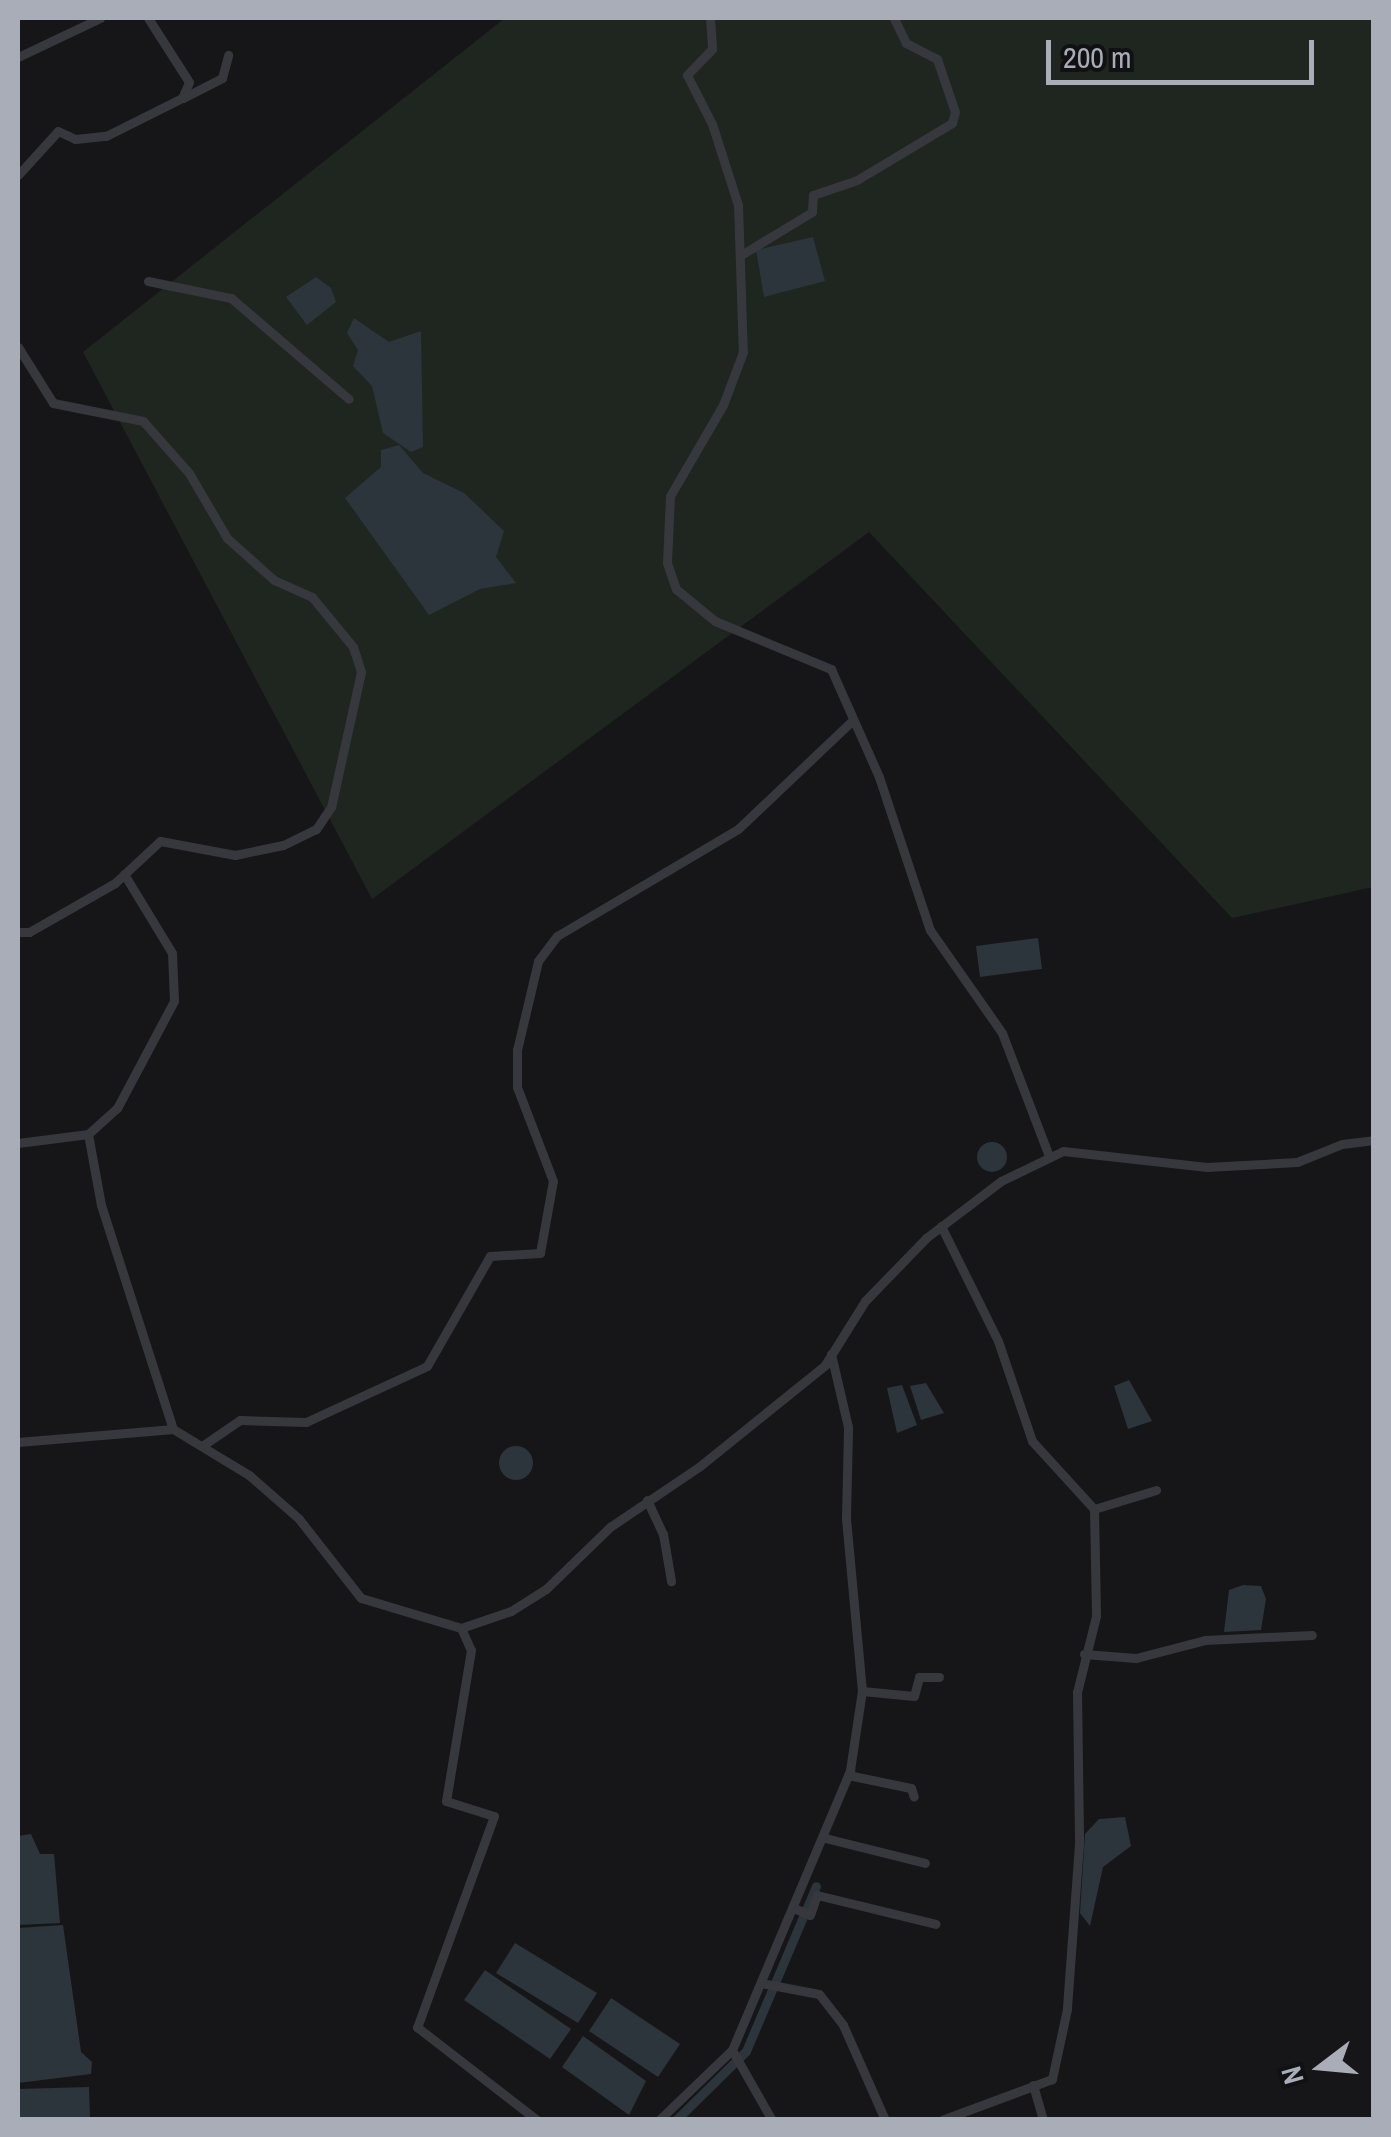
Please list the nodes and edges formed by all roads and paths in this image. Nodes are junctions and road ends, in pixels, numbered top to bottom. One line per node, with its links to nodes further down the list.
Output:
1 (100, 18): 6 (street)
2 (148, 18): 7 (street)
3 (710, 18): 9 (street)
4 (894, 18): 9 (street)
5 (228, 55): 7 (street)
6 (18, 57)
7 (182, 98): 8 (street)
8 (18, 175)
9 (741, 256): 13 (street)
10 (148, 281): 12 (street)
11 (18, 347): 14 (street)
12 (349, 399)
13 (853, 720): 19 (street); 24 (street)
14 (124, 874): 15 (street); 16 (street)
15 (18, 932)
16 (88, 1134): 18 (street); 22 (street)
17 (1374, 1140): 19 (street)
18 (18, 1142)
19 (1049, 1156): 20 (street)
20 (941, 1226): 21 (street); 27 (street)
21 (832, 1354): 26 (street); 33 (street)
22 (173, 1428): 23 (street); 24 (street)
23 (18, 1442)
24 (202, 1446): 29 (street)
25 (1156, 1490): 27 (street)
26 (647, 1500): 28 (street); 29 (street)
27 (1094, 1509): 31 (street)
28 (670, 1581)
29 (461, 1628): 43 (street)
30 (1312, 1634): 31 (street)
31 (1084, 1654): 42 (street)
32 (939, 1677): 33 (street)
33 (862, 1691): 34 (street)
34 (848, 1775): 35 (street); 36 (street)
35 (914, 1797)
36 (825, 1838): 37 (street); 38 (street)
37 (924, 1863)
38 (796, 1909): 39 (street); 40 (street)
39 (936, 1924)
40 (761, 1983): 41 (street); 46 (street)
41 (732, 2050): 44 (street); 45 (street)
42 (1033, 2085): 47 (street); 48 (street)
43 (537, 2120)
44 (659, 2120)
45 (772, 2120)
46 (885, 2120)
47 (942, 2120)
48 (1043, 2120)

